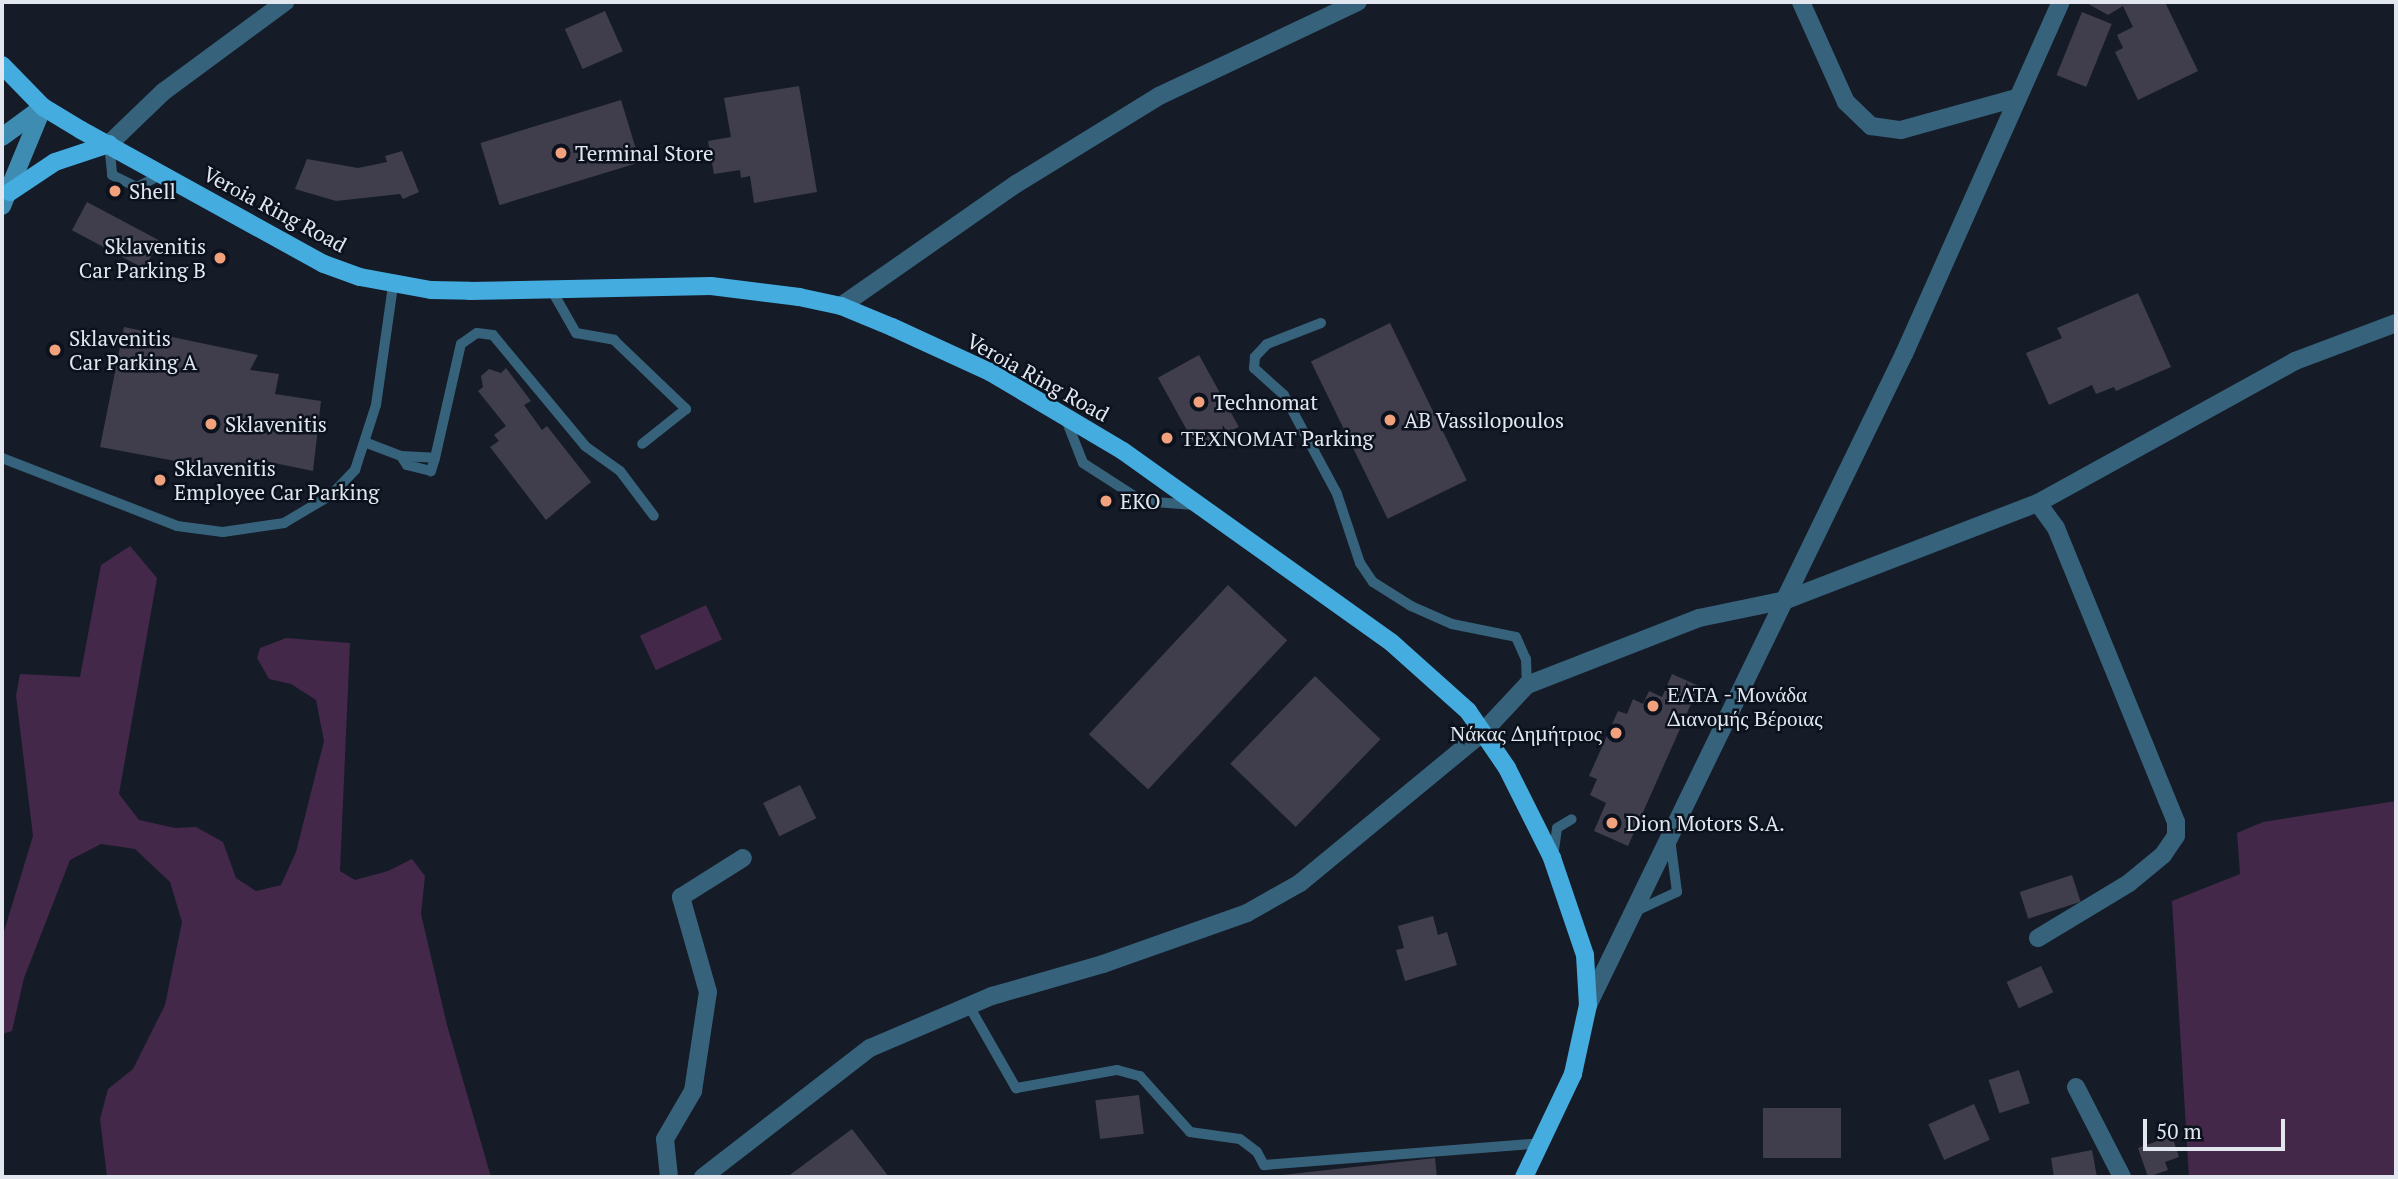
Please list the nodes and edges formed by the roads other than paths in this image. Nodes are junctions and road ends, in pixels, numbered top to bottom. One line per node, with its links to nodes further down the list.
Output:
1 (285, 2): 9 (street)
2 (1358, 2): 14 (street)
3 (1801, 2): 6 (street)
4 (2061, 2): 6 (street)
5 (2, 65): 7 (main road, Verοia Ring Road)
6 (2016, 98): 24 (street)
7 (43, 107): 8 (main road); 9 (main road, Verοia Ring Road); 11 (main road)
8 (2, 137)
9 (109, 144): 10 (main road, Verοia Ring Road); 10 (lane); 11 (main road)
10 (164, 174): 12 (main road, Verοia Ring Road)
11 (6, 199)
12 (393, 285): 13 (main road, Verοia Ring Road); 18 (lane)
13 (551, 289): 14 (main road, Verοia Ring Road); 19 (lane)
14 (841, 306): 17 (main road, Verοia Ring Road)
15 (1321, 323): 25 (lane)
16 (2396, 323): 21 (street)
17 (1065, 417): 22 (main road, Verοia Ring Road); 22 (lane)
18 (367, 443): 20 (lane); 23 (lane)
19 (642, 444)
20 (2, 458)
21 (2038, 503): 24 (street); 32 (street)
22 (1203, 506): 26 (main road, Verοia Ring Road)
23 (654, 516)
24 (1786, 600): 25 (street); 28 (street)
25 (1527, 685): 26 (street)
26 (1483, 732): 30 (main road, Verοia Ring Road); 34 (street)
27 (1572, 819): 30 (lane)
28 (1668, 832): 31 (street); 31 (lane)
29 (743, 858): 37 (street)
30 (1552, 858): 33 (main road, Verοia Ring Road)
31 (1634, 912): 33 (street)
32 (2038, 938)
33 (1588, 1005): 36 (main road, Verοia Ring Road)
34 (969, 1006): 36 (lane); 38 (street)
35 (2076, 1087): 40 (street)
36 (1541, 1143): 39 (main road, Verοia Ring Road)
37 (669, 1177)
38 (703, 1177)
39 (1524, 1177)
40 (2122, 1177)

